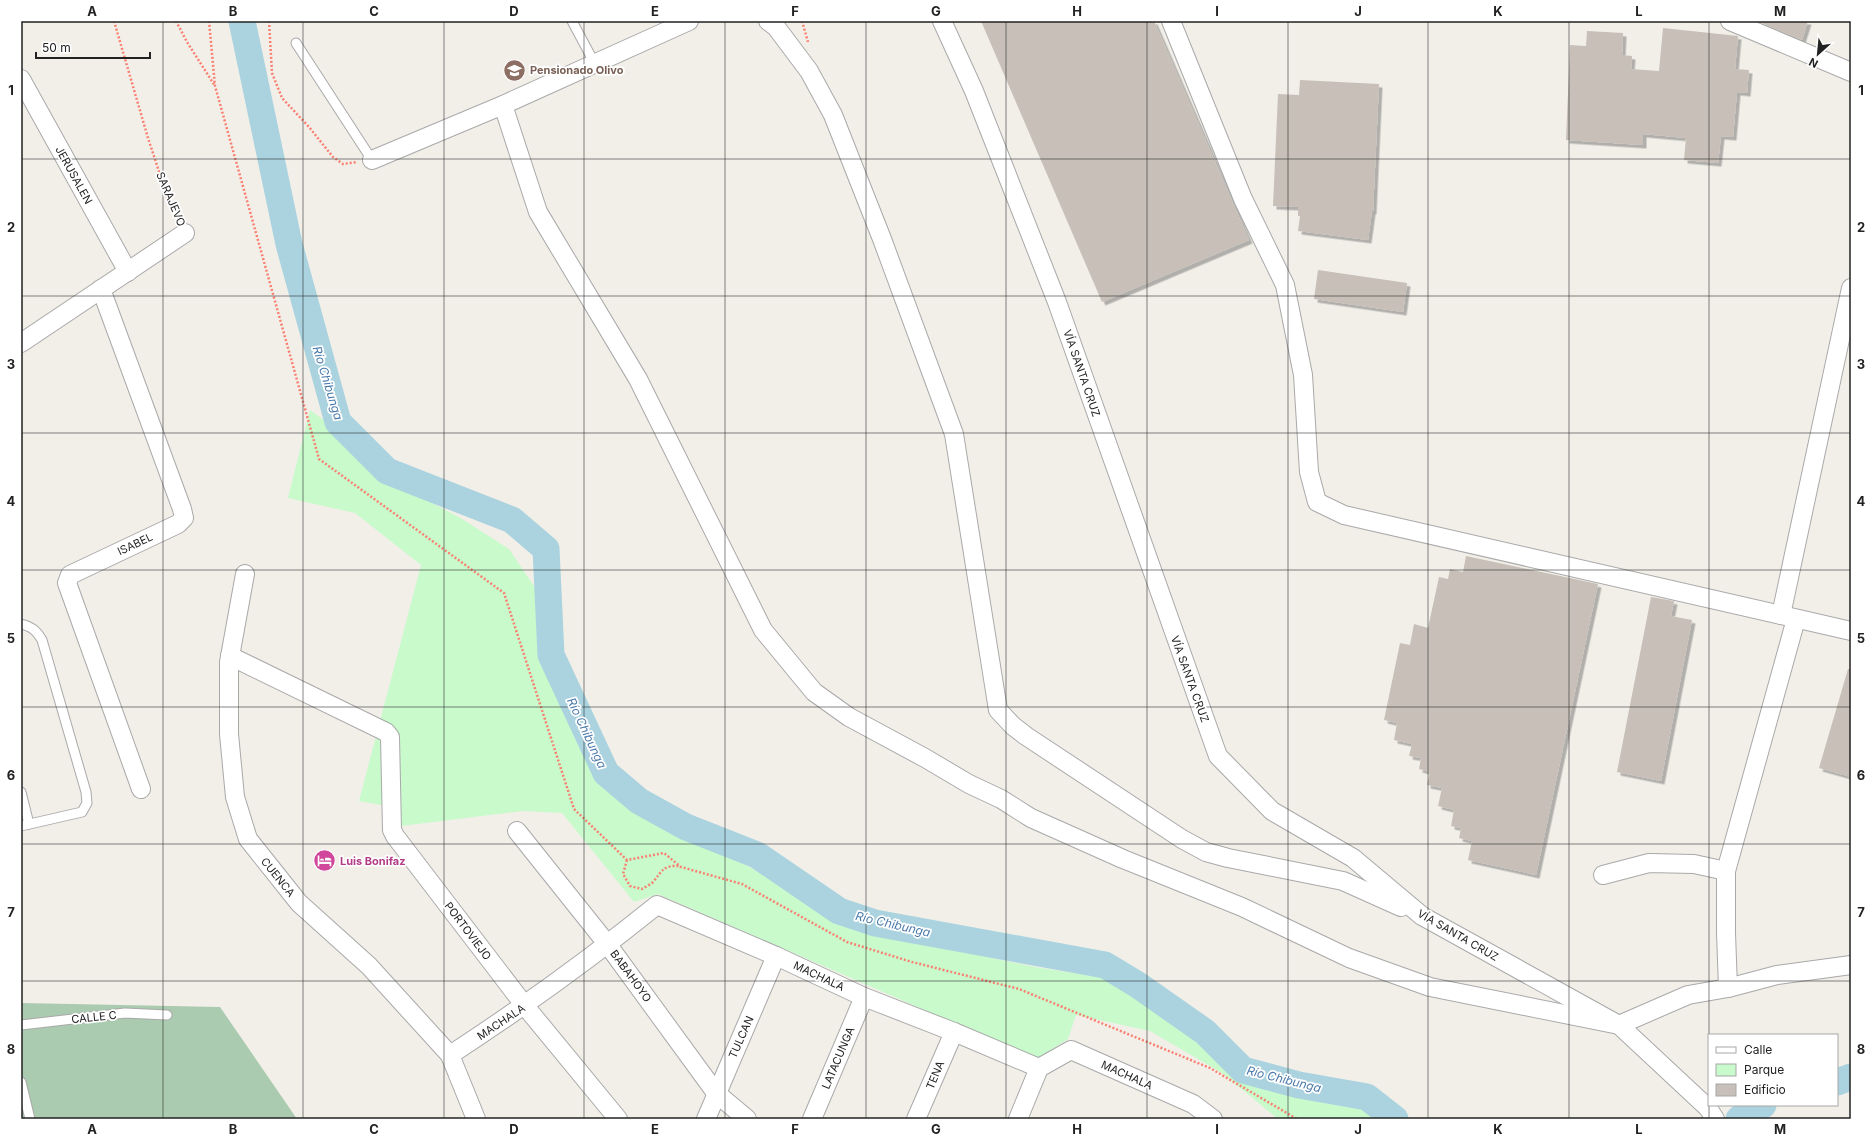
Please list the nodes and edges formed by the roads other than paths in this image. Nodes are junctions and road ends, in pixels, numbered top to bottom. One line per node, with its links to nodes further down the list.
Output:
1 (572, 21): 8 (lane)
2 (689, 21): 8 (street)
3 (768, 21): 29 (street)
4 (942, 21): 29 (street, VÍA SANTA CRUZ)
5 (1171, 21): 19 (street)
6 (1730, 21): 9 (street)
7 (296, 43): 12 (lane)
8 (595, 64): 11 (street)
9 (1851, 72)
10 (21, 79): 14 (street, JERUSALEN)
11 (504, 105): 12 (street); 38 (street)
12 (372, 160)
13 (185, 233): 14 (street, SARAJEVO)
14 (128, 272): 16 (street, SARAJEVO)
15 (1851, 288): 19 (street)
16 (102, 289): 17 (street, SARAJEVO); 23 (street, ISABEL)
17 (21, 343)
18 (245, 574): 22 (street, CUENCA)
19 (1788, 617): 21 (street); 27 (street)
20 (21, 624): 25 (lane)
21 (1851, 630)
22 (230, 656): 35 (street, PORTOVIEJO); 40 (street, CUENCA)
23 (142, 789)
24 (21, 792): 25 (lane)
25 (25, 825)
26 (517, 831): 30 (street, BABAHOYO)
27 (1726, 871): 28 (street); 33 (street)
28 (1604, 875)
29 (1422, 916): 38 (street, VÍA SANTA CRUZ)
30 (608, 945): 31 (street, MACHALA); 35 (street, MACHALA); 43 (street, BABAHOYO)
31 (776, 956): 34 (street, MACHALA); 43 (street, TULCAN)
32 (1851, 966): 33 (street)
33 (1728, 988): 38 (street)
34 (864, 997): 39 (street, MACHALA); 50 (street, LATACUNGA)
35 (525, 1006): 40 (street, MACHALA); 47 (street, PORTOVIEJO)
36 (167, 1015): 37 (lane, CALLE C)
37 (21, 1025)
38 (1619, 1025): 44 (street, VÍA SANTA CRUZ)
39 (954, 1032): 41 (street, MACHALA); 51 (street, TENA)
40 (450, 1055): 46 (street, CUENCA)
41 (1039, 1068): 52 (street); 53 (street, MACHALA)
42 (21, 1082): 45 (lane)
43 (716, 1093): 48 (street, TULCAN); 49 (street, BABAHOYO)
44 (1712, 1113)
45 (30, 1119)
46 (476, 1119)
47 (618, 1119)
48 (706, 1119)
49 (747, 1119)
50 (812, 1119)
51 (916, 1119)
52 (1018, 1119)
53 (1213, 1119)

